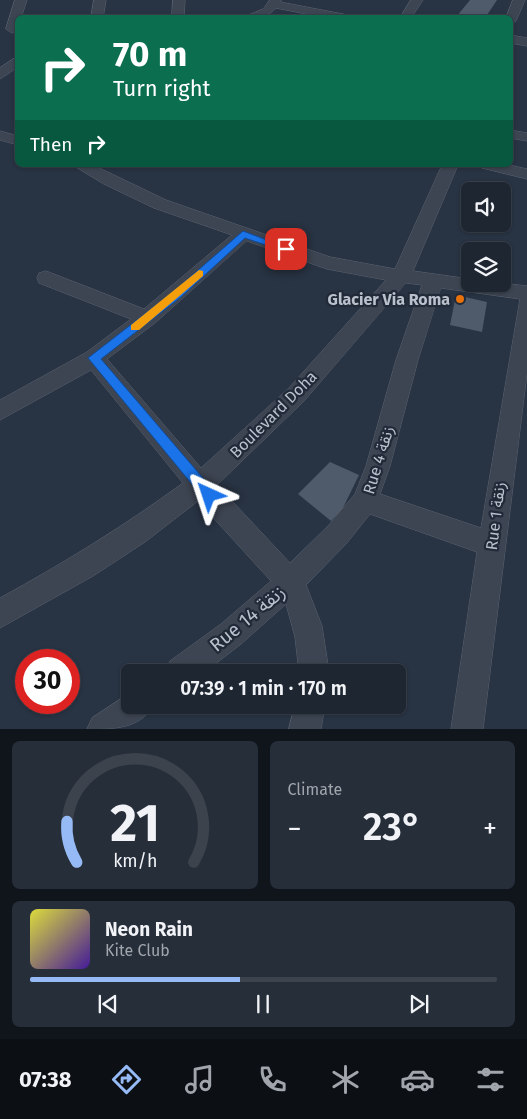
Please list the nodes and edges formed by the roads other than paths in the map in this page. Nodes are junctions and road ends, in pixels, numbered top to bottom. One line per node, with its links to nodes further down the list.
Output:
1 (21, 0): 7 (street)
2 (100, 0): 8 (street)
3 (179, 0): 9 (street)
4 (417, 0): 12 (street)
5 (519, 0): 13 (street)
6 (275, 2): 10 (street); 11 (street)
7 (15, 15)
8 (98, 15)
9 (178, 15)
10 (258, 15)
11 (334, 15)
12 (406, 15)
13 (513, 15)
14 (15, 16): 15 (street)
15 (10, 29)
16 (513, 40): 17 (street)
17 (527, 42)
18 (15, 62): 19 (street)
19 (0, 75)
20 (513, 135): 22 (street)
21 (1, 136): 23 (street)
22 (527, 137)
23 (15, 140)
24 (85, 167): 28 (street)
25 (449, 167): 29 (street, Boulevard Doha)
26 (497, 167): 27 (street)
27 (527, 174)
28 (243, 234): 29 (street); 34 (street)
29 (401, 276): 31 (street); 37 (street, Boulevard Doha)
30 (46, 278): 34 (street)
31 (434, 279): 32 (street); 38 (street, Rue 4 زنقة)
32 (527, 293)
33 (527, 303): 39 (street, Rue 1 زنقة)
34 (148, 318): 35 (street)
35 (94, 358): 36 (street); 37 (street)
36 (0, 411)
37 (200, 485): 40 (street); 41 (street, Boulevard Doha)
38 (365, 501): 39 (street); 40 (street, Rue 4 زنقة)
39 (491, 544): 48 (street, Rue 1 زنقة)
40 (290, 582): 42 (street, Rue 14 زنقة); 43 (street)
41 (0, 614)
42 (192, 664)
43 (313, 664)
44 (125, 714): 46 (street)
45 (308, 714): 47 (street)
46 (103, 729)
47 (305, 729)
48 (467, 729)

